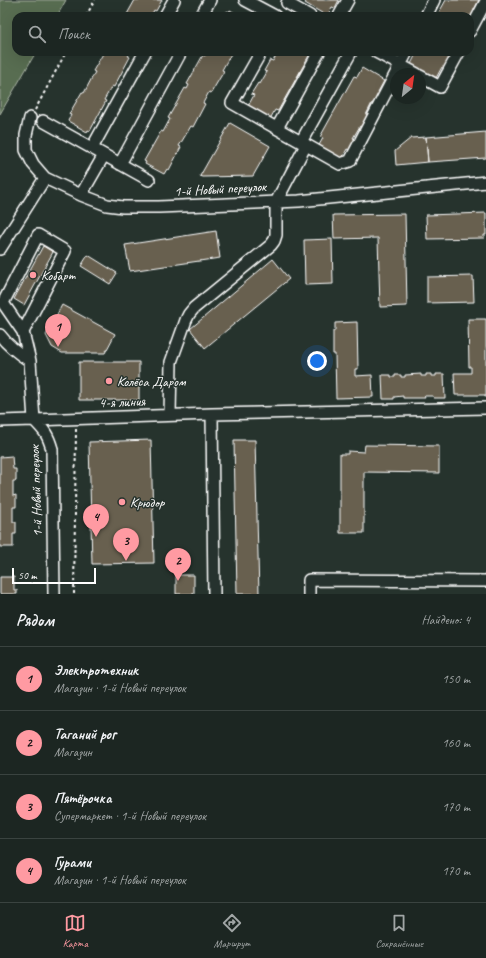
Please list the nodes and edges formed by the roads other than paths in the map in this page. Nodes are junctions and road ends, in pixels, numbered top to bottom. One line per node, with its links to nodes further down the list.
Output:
1 (174, 0): 8 (street)
2 (210, 0): 9 (street)
3 (245, 0): 10 (street)
4 (348, 0): 13 (street)
5 (434, 0): 14 (street)
6 (288, 2): 11 (street); 12 (street)
7 (486, 2): 15 (street)
8 (167, 12)
9 (203, 12)
10 (268, 12)
11 (282, 12)
12 (304, 12)
13 (341, 12)
14 (428, 12)
15 (474, 24)
16 (144, 56): 31 (street)
17 (179, 56): 33 (street)
18 (259, 56): 29 (street)
19 (317, 56): 29 (street)
20 (349, 56): 30 (street)
21 (383, 56): 24 (street)
22 (405, 56): 24 (street)
23 (457, 56): 26 (street)
24 (400, 65): 25 (street); 30 (street)
25 (406, 68)
26 (426, 79)
27 (30, 118): 34 (street)
28 (43, 121): 31 (street)
29 (277, 128): 30 (street)
30 (304, 144): 38 (street)
31 (92, 148): 32 (street)
32 (104, 155): 33 (street); 37 (street)
33 (120, 164): 35 (street)
34 (45, 178): 37 (street, 1-й Новый переулок); 39 (street)
35 (149, 180)
36 (486, 182): 38 (street, 1-й Новый переулок)
37 (81, 195): 38 (street, 1-й Новый переулок)
38 (276, 202): 45 (street)
39 (0, 249)
40 (23, 332): 40 (street); 42 (street)
41 (0, 335): 42 (street)
42 (30, 361): 47 (street)
43 (486, 408): 44 (street, 4-я линия)
44 (212, 414): 45 (street, 4-я линия); 50 (street)
45 (170, 415): 47 (street, 4-я линия)
46 (2, 418): 47 (street, 4-я линия)
47 (34, 420): 49 (street, 1-й Новый переулок)
48 (486, 581): 51 (street)
49 (54, 594)
50 (214, 594)
51 (309, 594)

